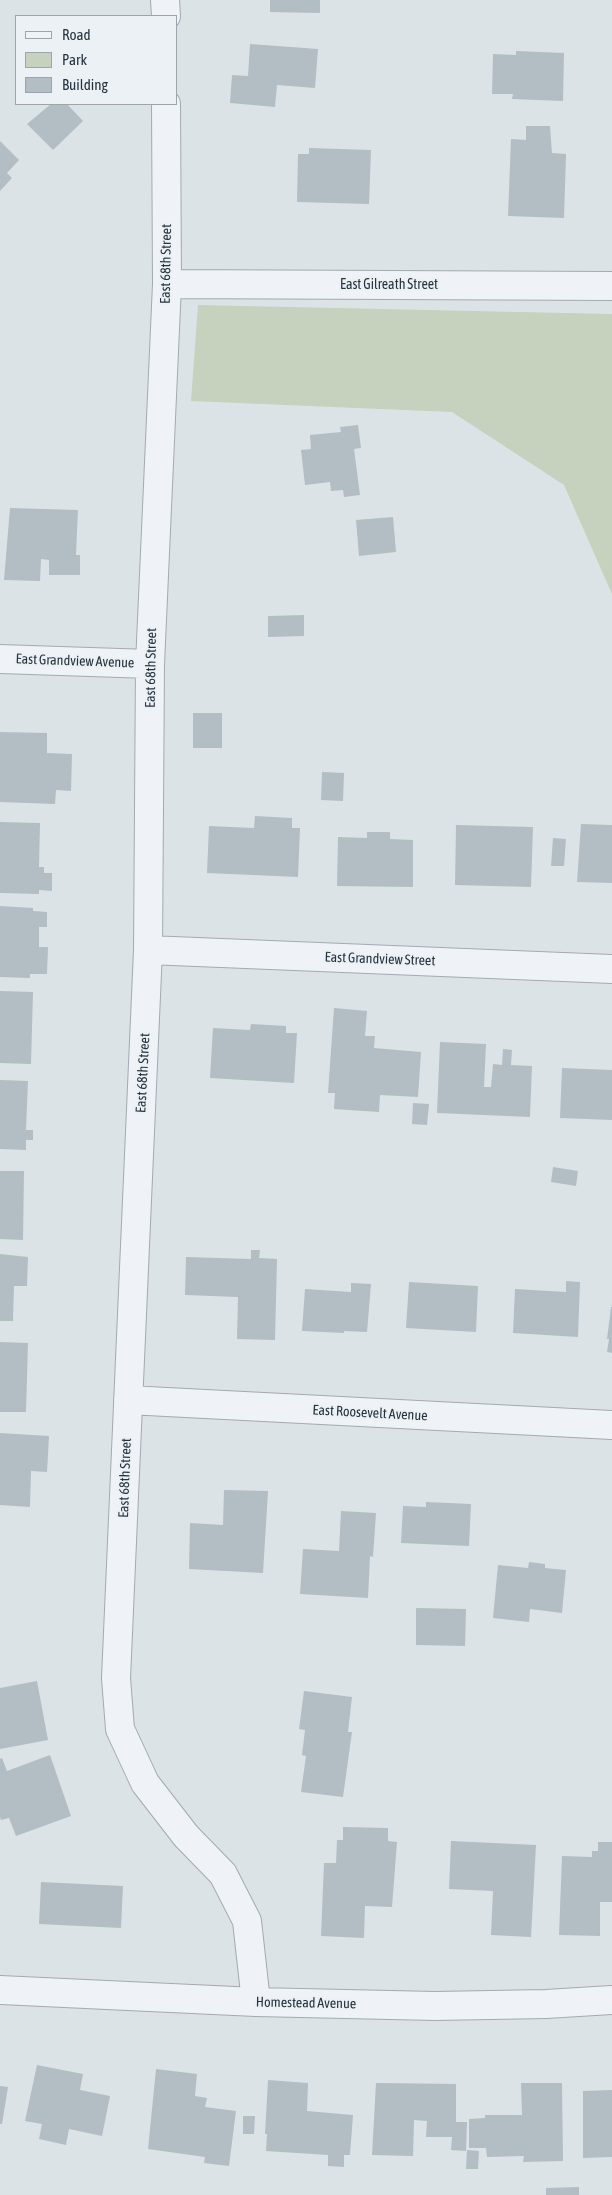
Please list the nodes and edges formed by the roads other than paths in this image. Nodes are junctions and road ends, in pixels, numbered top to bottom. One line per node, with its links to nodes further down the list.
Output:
1 (166, 0): 2 (street)
2 (166, 15)
3 (166, 105): 4 (street, East 68th Street)
4 (166, 284): 5 (street, East Gilreath Street); 7 (street, East 68th Street)
5 (612, 286)
6 (0, 658): 7 (street, East Grandview Avenue)
7 (150, 664): 8 (street, East 68th Street)
8 (148, 950): 9 (street, East Grandview Street); 10 (street, East 68th Street)
9 (612, 969)
10 (128, 1400): 11 (street, East Roosevelt Avenue); 14 (street, East 68th Street)
11 (612, 1425)
12 (0, 1990): 14 (street, Homestead Avenue)
13 (612, 2000): 14 (street, Homestead Avenue)
14 (256, 2002)

